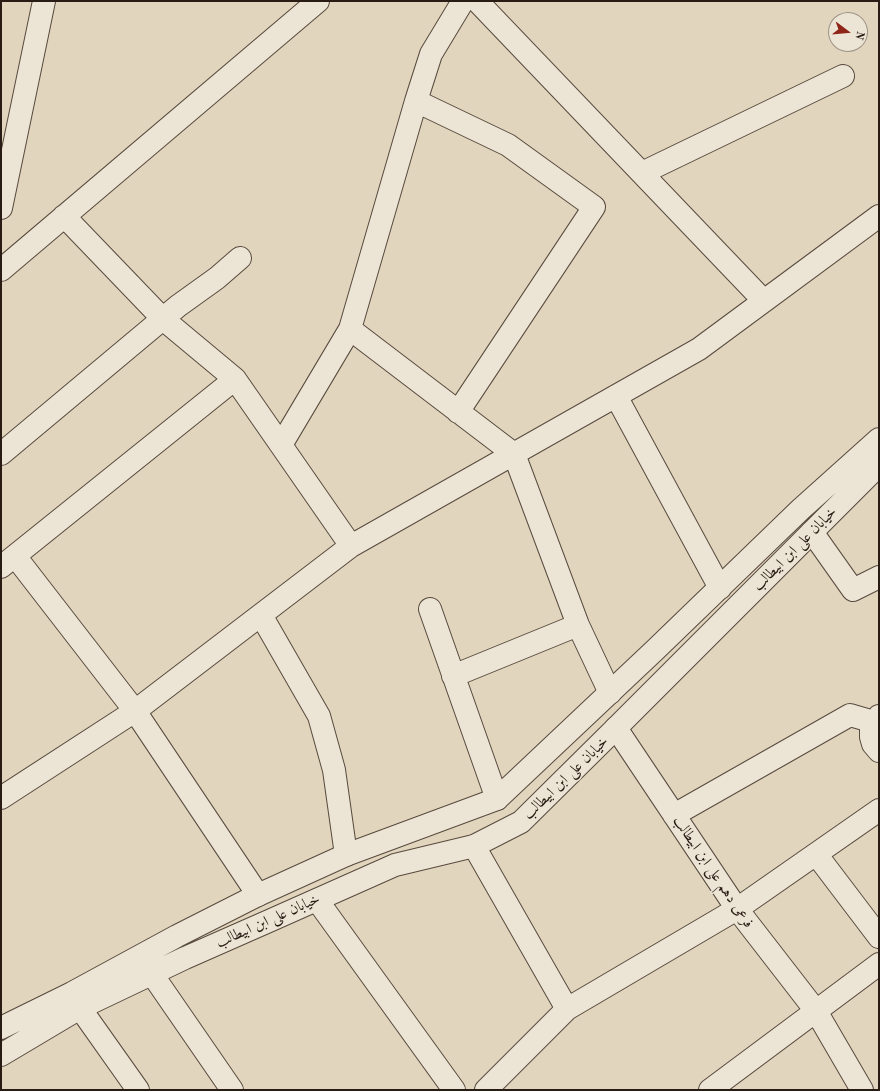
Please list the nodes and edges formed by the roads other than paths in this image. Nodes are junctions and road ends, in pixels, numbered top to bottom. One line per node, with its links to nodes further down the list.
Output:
1 (44, 1): 8 (street)
2 (318, 1): 9 (street)
3 (463, 1): 6 (street)
4 (477, 1): 7 (street)
5 (843, 76): 7 (street)
6 (416, 101): 15 (street); 18 (street)
7 (642, 173): 13 (street)
8 (1, 205)
9 (64, 216): 12 (street); 14 (street)
10 (879, 216): 13 (street)
11 (240, 258): 14 (street)
12 (1, 270)
13 (764, 301): 17 (street)
14 (163, 318): 16 (street); 21 (street)
15 (350, 329): 18 (street); 20 (street)
16 (235, 379): 20 (street); 26 (street)
17 (616, 396): 22 (street); 28 (street)
18 (458, 412): 22 (street)
19 (879, 439): 28 (street, خیابان علی ابن ابیطالب)
20 (281, 445): 25 (street)
21 (1, 454)
22 (514, 454): 25 (street); 31 (street)
23 (879, 465): 24 (street, خیابان علی ابن ابیطالب)
24 (812, 532): 27 (street); 33 (street, خیابان علی ابن ابیطالب)
25 (351, 546): 30 (street)
26 (8, 562): 36 (street)
27 (879, 577)
28 (720, 588): 32 (street, خیابان علی ابن ابیطالب)
29 (430, 608): 34 (street)
30 (261, 615): 36 (street); 46 (street)
31 (578, 625): 34 (street); 35 (street)
32 (655, 650): 33 (street); 35 (street, خیابان علی ابن ابیطالب)
33 (671, 674): 38 (street, خیابان علی ابن ابیطالب)
34 (453, 676): 41 (street)
35 (610, 693): 41 (street, خیابان علی ابن ابیطالب)
36 (135, 711): 40 (street); 47 (street)
37 (876, 719): 39 (street); 43 (street)
38 (616, 728): 43 (street, فرعی دهم علی ابن ابیطالب); 44 (street, خیابان علی ابن ابیطالب)
39 (879, 752)
40 (1, 798)
41 (497, 799): 46 (street, خیابان علی ابن ابیطالب)
42 (879, 810): 45 (street)
43 (674, 815): 49 (street, فرعی دهم علی ابن ابیطالب)
44 (474, 846): 48 (street, خیابان علی ابن ابیطالب); 56 (street)
45 (816, 854): 49 (street); 51 (street)
46 (346, 855): 47 (street, خیابان علی ابن ابیطالب)
47 (258, 895): 50 (street, خیابان علی ابن ابیطالب)
48 (317, 900): 52 (street, خیابان علی ابن ابیطالب); 62 (street)
49 (737, 909): 56 (street); 57 (street, فرعی دهم علی ابن ابیطالب)
50 (177, 936): 52 (street); 58 (street, خیابان علی ابن ابیطالب)
51 (879, 937)
52 (185, 958): 54 (street, خیابان علی ابن ابیطالب)
53 (879, 964): 57 (street)
54 (152, 974): 55 (street, خیابان علی ابن ابیطالب); 61 (street)
55 (80, 1008): 59 (street, خیابان علی ابن ابیطالب); 60 (street)
56 (567, 1009): 63 (street)
57 (816, 1011): 64 (street); 65 (street, فرعی دهم علی ابن ابیطالب)
58 (1, 1028)
59 (1, 1055)
60 (138, 1090)
61 (232, 1090)
62 (454, 1090)
63 (486, 1090)
64 (710, 1090)
65 (862, 1090)

